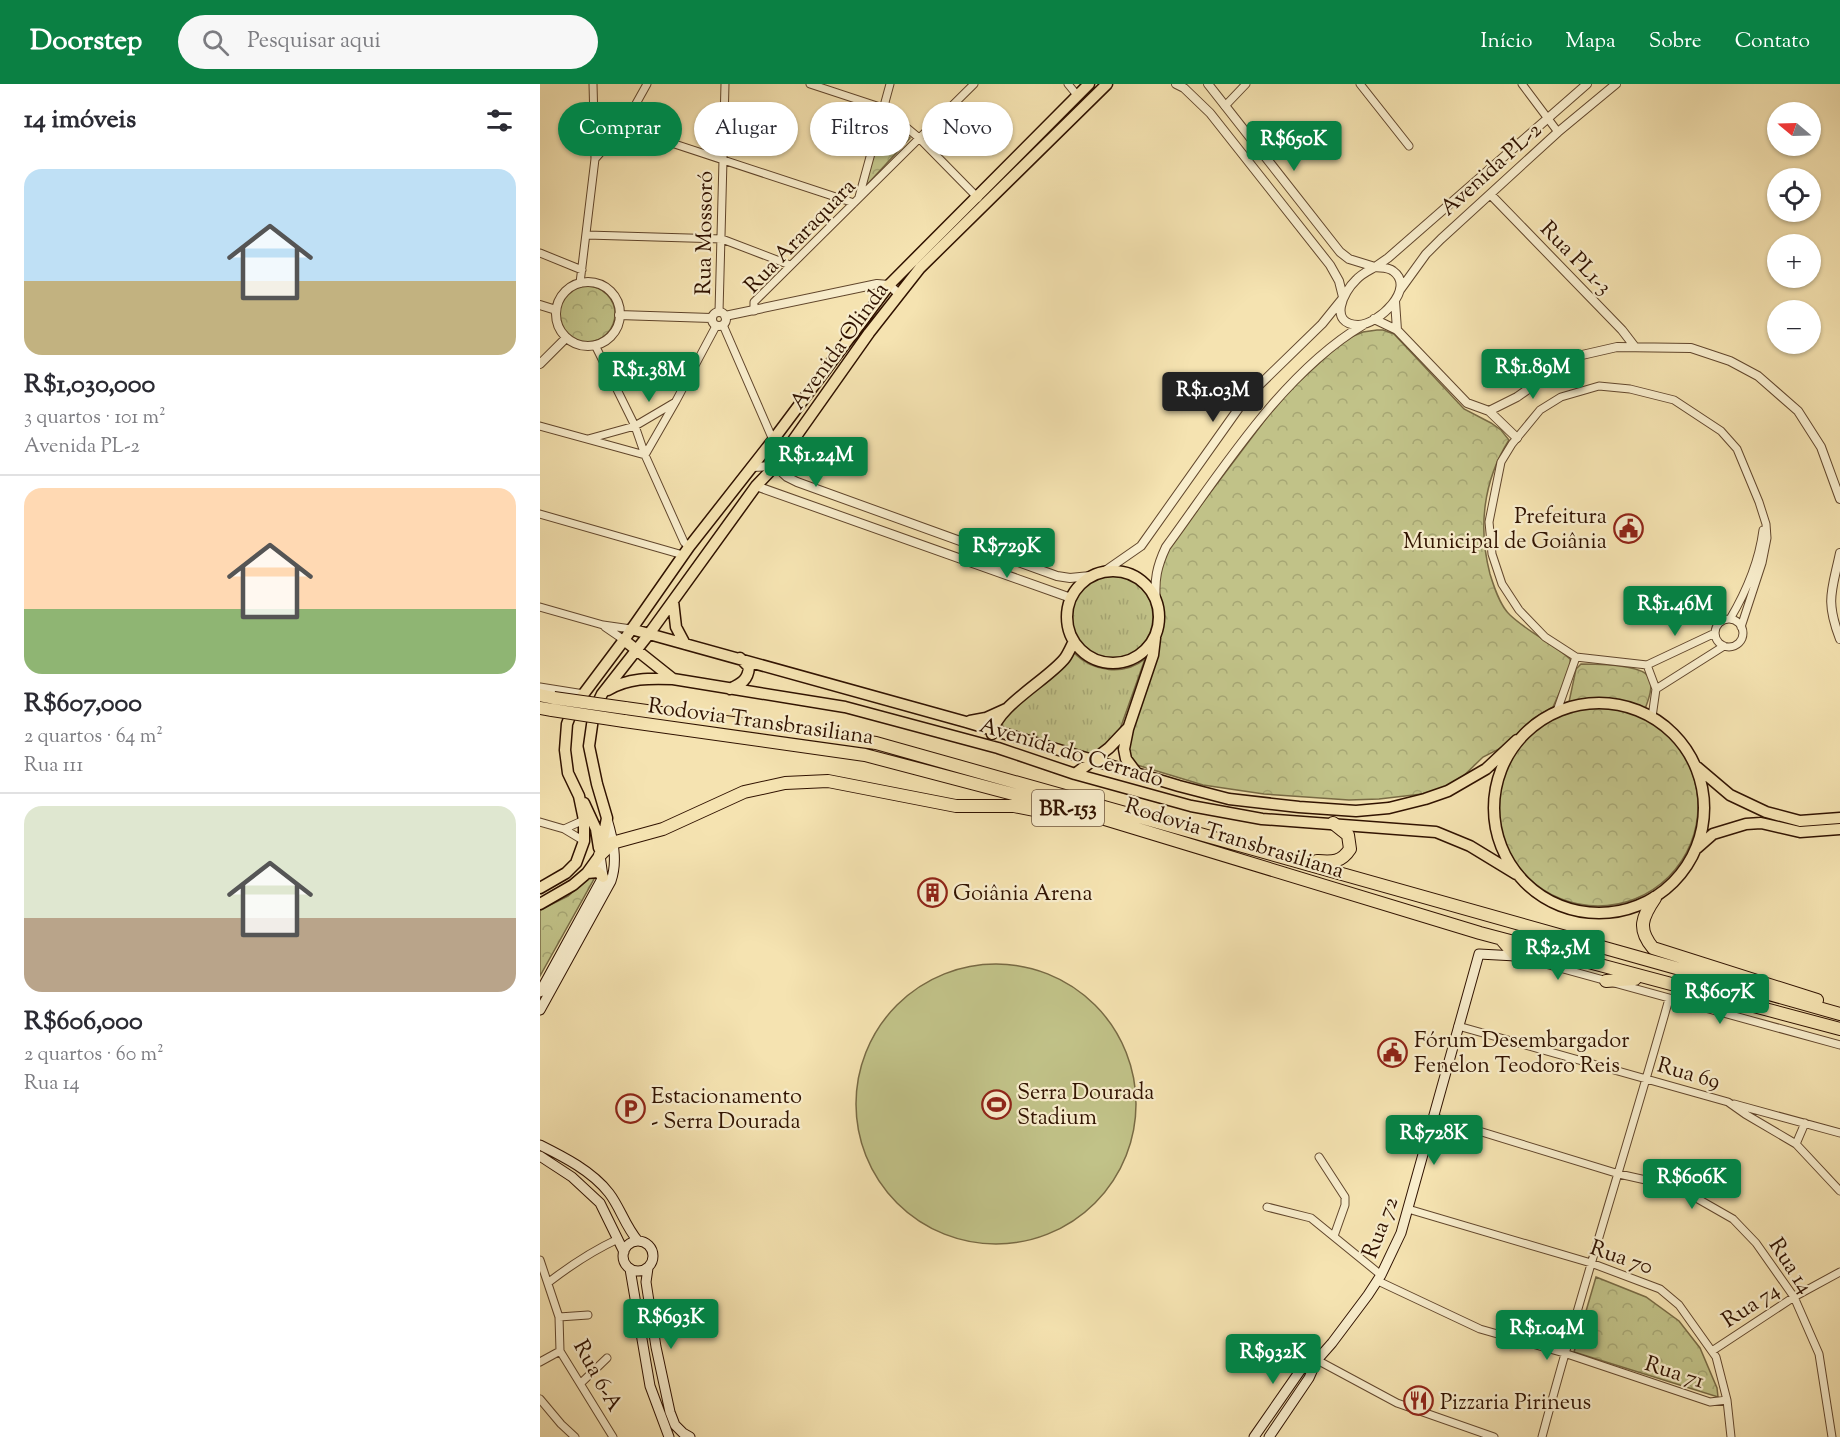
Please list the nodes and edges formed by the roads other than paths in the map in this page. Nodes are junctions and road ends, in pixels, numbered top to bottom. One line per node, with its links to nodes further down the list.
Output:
1 (593, 84): 32 (street)
2 (647, 84): 17 (street)
3 (810, 84): 18 (street)
4 (890, 84): 19 (street)
5 (974, 84): 27 (street, Rua Araraquara)
6 (1068, 84): 16 (street)
7 (1107, 84): 20 (main road, Avenida Olinda)
8 (1176, 84): 47 (street)
9 (1208, 84): 21 (street)
10 (1246, 84): 21 (street)
11 (1360, 84): 29 (street)
12 (1522, 84): 24 (street)
13 (1587, 84): 24 (street, Avenida PL-2)
14 (1616, 84): 26 (street, Avenida PL-2)
15 (725, 85): 33 (street, Rua Mossoró)
16 (1082, 90): 20 (main road); 22 (main road, Avenida Olinda)
17 (637, 102)
18 (865, 102)
19 (885, 102)
20 (1090, 102): 23 (main road, Avenida Olinda)
21 (1226, 106): 41 (street)
22 (1065, 107): 23 (main road); 35 (main road, Avenida Olinda)
23 (1075, 116): 35 (main road, Avenida Olinda)
24 (1547, 117): 26 (street); 41 (street, Avenida PL-2)
25 (910, 130): 27 (street)
26 (1558, 132): 34 (street, Avenida PL-2)
27 (919, 138): 35 (street); 36 (street, Rua Araraquara)
28 (682, 146): 33 (street)
29 (1408, 146)
30 (598, 156): 32 (street)
31 (869, 156): 36 (street)
32 (595, 159): 37 (street)
33 (722, 159): 36 (street); 38 (street, Rua Mossoró)
34 (1490, 194): 45 (street, Avenida PL-2); 59 (street, Rua PL1-3)
35 (980, 200): 44 (main road, Avenida Olinda); 46 (main road, Avenida Olinda)
36 (856, 201): 40 (street, Rua Araraquara)
37 (587, 235): 38 (street); 42 (street)
38 (722, 239): 40 (street); 53 (street, Rua Mossoró)
39 (540, 253): 42 (street)
40 (790, 265): 51 (street, Rua Araraquara)
41 (1375, 267): 45 (street); 47 (street)
42 (582, 270): 43 (street)
43 (580, 283): 50 (street); 52 (street)
44 (889, 285): 46 (street); 51 (street); 67 (main road, Avenida Olinda)
45 (1400, 290): 48 (street)
46 (899, 294): 69 (main road, Avenida Olinda)
47 (1343, 297): 55 (street); 81 (street)
48 (1395, 301): 54 (street); 56 (street)
49 (540, 304): 50 (street)
50 (556, 310): 57 (street)
51 (754, 311): 53 (street)
52 (619, 315): 53 (street); 58 (street)
53 (719, 319): 61 (street); 67 (street, Rua Mossoró)
54 (1374, 320): 55 (street); 56 (street)
55 (1363, 325): 85 (street)
56 (1397, 330): 62 (street)
57 (566, 338): 58 (street); 60 (street)
58 (595, 345): 64 (street)
59 (1635, 347): 62 (street); 73 (street)
60 (540, 364)
61 (676, 401): 64 (street); 68 (street)
62 (1489, 411): 65 (street)
63 (540, 426): 66 (street)
64 (635, 426): 66 (street); 68 (street)
65 (1516, 438): 76 (street); 100 (street)
66 (588, 439): 68 (street)
67 (773, 440): 69 (street, Rua Mossoró); 70 (main road, Avenida Olinda)
68 (645, 455): 77 (street)
69 (775, 466): 70 (street); 71 (main road, Avenida Olinda); 72 (street)
70 (752, 467): 77 (main road, Avenida Olinda)
71 (756, 486): 74 (street); 84 (main road, Avenida Olinda)
72 (837, 497): 74 (street); 79 (street)
73 (1840, 499)
74 (820, 508): 80 (street)
75 (540, 514): 77 (street)
76 (1764, 519): 87 (street); 89 (street)
77 (686, 551): 90 (main road, Avenida Olinda)
78 (1840, 553): 94 (street)
79 (1012, 560): 80 (street); 82 (street)
80 (983, 566): 83 (street)
81 (1104, 571): 82 (main road); 85 (main road)
82 (1090, 576): 83 (main road)
83 (1071, 598): 96 (main road)
84 (673, 601): 92 (main road, Avenida Olinda); 97 (main road)
85 (1156, 601): 93 (main road)
86 (540, 607): 88 (street)
87 (1730, 619): 89 (street); 91 (street)
88 (603, 625): 90 (street); 95 (street)
89 (1742, 627): 98 (street)
90 (631, 629): 92 (main road, Avenida do Cerrado); 95 (main road, Avenida Olinda)
91 (1715, 633): 98 (street); 102 (street)
92 (649, 634): 97 (main road, Avenida do Cerrado); 99 (main road, Avenida Olinda)
93 (1155, 634): 96 (main road); 116 (main road)
94 (1840, 639)
95 (624, 640): 99 (main road, Avenida do Cerrado); 107 (main road, Avenida Olinda)
96 (1074, 641): 111 (main road)
97 (686, 644): 101 (main road, Avenida do Cerrado)
98 (1724, 646): 105 (street)
99 (636, 651): 103 (main road, Avenida do Cerrado); 108 (main road, Avenida Olinda)
100 (1576, 657): 102 (street); 112 (street)
101 (740, 658): 106 (main road); 114 (main road, Avenida do Cerrado)
102 (1647, 665): 105 (street)
103 (673, 678): 106 (main road, Avenida do Cerrado); 108 (main road)
104 (540, 687): 107 (street)
105 (1656, 688): 113 (street)
106 (730, 689): 118 (main road, Avenida do Cerrado)
107 (584, 694): 123 (main road, Avenida Olinda)
108 (602, 694): 124 (main road, Avenida Olinda)
109 (540, 695): 110 (highway, Rodovia Transbrasiliana / BR-153)
110 (549, 705): 128 (highway, Rodovia Transbrasiliana / BR-153, bridge); 136 (highway, Rodovia Transbrasiliana / BR-153, bridge)
111 (1009, 707): 114 (main road); 115 (main road)
112 (1557, 711): 113 (main road); 117 (main road)
113 (1652, 717): 120 (main road)
114 (966, 722): 115 (main road, Avenida do Cerrado)
115 (993, 729): 118 (main road); 119 (main road, Avenida do Cerrado)
116 (1128, 729): 119 (main road); 121 (main road)
117 (1517, 740): 121 (main road, Avenida do Cerrado); 138 (main road)
118 (998, 748): 122 (main road, Avenida do Cerrado)
119 (1094, 759): 121 (main road, Avenida do Cerrado); 122 (main road)
120 (1697, 767): 125 (main road); 134 (main road)
121 (1135, 771)
122 (1075, 774): 129 (main road, Avenida do Cerrado)
123 (579, 796): 126 (main road, Avenida Olinda); 135 (main road)
124 (607, 818): 133 (main road); 135 (main road, Avenida Olinda)
125 (1840, 818)
126 (584, 820): 130 (street); 132 (main road, Avenida Olinda)
127 (540, 822): 130 (street)
128 (1114, 822): 133 (highway); 143 (highway, Rodovia Transbrasiliana / BR-153)
129 (1333, 824): 136 (highway); 138 (main road, Avenida do Cerrado)
130 (564, 829): 132 (street)
131 (1840, 829): 134 (main road)
132 (584, 842): 135 (main road); 140 (main road)
133 (612, 843): 135 (highway); 146 (main road)
134 (1697, 848): 141 (main road)
135 (600, 855): 137 (main road); 139 (main road)
136 (1292, 859): 151 (highway, Rodovia Transbrasiliana / BR-153)
137 (587, 873): 139 (main road); 142 (main road)
138 (1515, 874): 141 (main road)
139 (603, 877): 146 (main road)
140 (540, 888)
141 (1655, 898): 151 (highway)
142 (540, 904)
143 (1501, 939): 144 (highway); 147 (highway, Rodovia Transbrasiliana / BR-153)
144 (1516, 956): 145 (street); 152 (main road, Rua 72)
145 (1606, 981): 147 (highway); 149 (street)
146 (550, 984): 148 (main road); 150 (main road)
147 (1669, 984): 153 (highway, Rodovia Transbrasiliana / BR-153)
148 (540, 992)
149 (1669, 999): 154 (street); 155 (street)
150 (540, 1010)
151 (1840, 1012)
152 (1458, 1026): 155 (street, Rua 69); 157 (main road, Rua 72)
153 (1840, 1029)
154 (1840, 1045)
155 (1646, 1079): 156 (street, Rua 69); 164 (street)
156 (1728, 1102): 158 (street); 160 (street, Rua 69)
157 (1433, 1117): 164 (street, Rua 14); 167 (main road, Rua 72)
158 (1805, 1123): 159 (street); 160 (street)
159 (1840, 1133)
160 (1797, 1144): 165 (street, Rua 69)
161 (540, 1145): 170 (main road)
162 (540, 1156): 169 (main road)
163 (1319, 1157): 168 (street)
164 (1619, 1174): 173 (street); 179 (street, Rua 14)
165 (1840, 1191)
166 (1267, 1207): 168 (street, Rua 71)
167 (1408, 1209): 173 (street, Rua 70); 177 (main road, Rua 72)
168 (1334, 1236): 177 (street, Rua 71)
169 (618, 1239): 171 (main road); 178 (street)
170 (638, 1240): 171 (main road); 174 (main road)
171 (624, 1252): 175 (main road)
172 (540, 1260): 178 (street, Rua 6-A)
173 (1591, 1263): 183 (street, Rua 70); 184 (street)
174 (648, 1268): 175 (main road); 194 (main road)
175 (630, 1269): 193 (main road)
176 (1840, 1272): 179 (street, Rua 74)
177 (1379, 1278): 184 (street, Rua 71); 186 (main road, Rua 72)
178 (549, 1282): 181 (street, Rua 6-A)
179 (1794, 1297): 183 (street, Rua 74); 200 (street, Rua 14)
180 (588, 1315): 181 (street)
181 (559, 1317): 182 (street, Rua 6-A)
182 (560, 1351): 187 (street); 188 (street, Rua 6-A)
183 (1712, 1351): 190 (street, Rua 70)
184 (1564, 1353): 190 (street, Rua 71); 198 (street)
185 (607, 1358): 188 (street)
186 (1317, 1360): 195 (main road); 196 (main road); 197 (street)
187 (540, 1362)
188 (581, 1383): 192 (street, Rua 6-A)
189 (540, 1399): 191 (street)
190 (1727, 1400): 199 (street, Rua 70)
191 (575, 1437)
192 (613, 1437)
193 (669, 1437)
194 (690, 1437)
195 (1254, 1437)
196 (1269, 1437)
197 (1494, 1437)
198 (1542, 1437)
199 (1731, 1437)
200 (1832, 1437)

